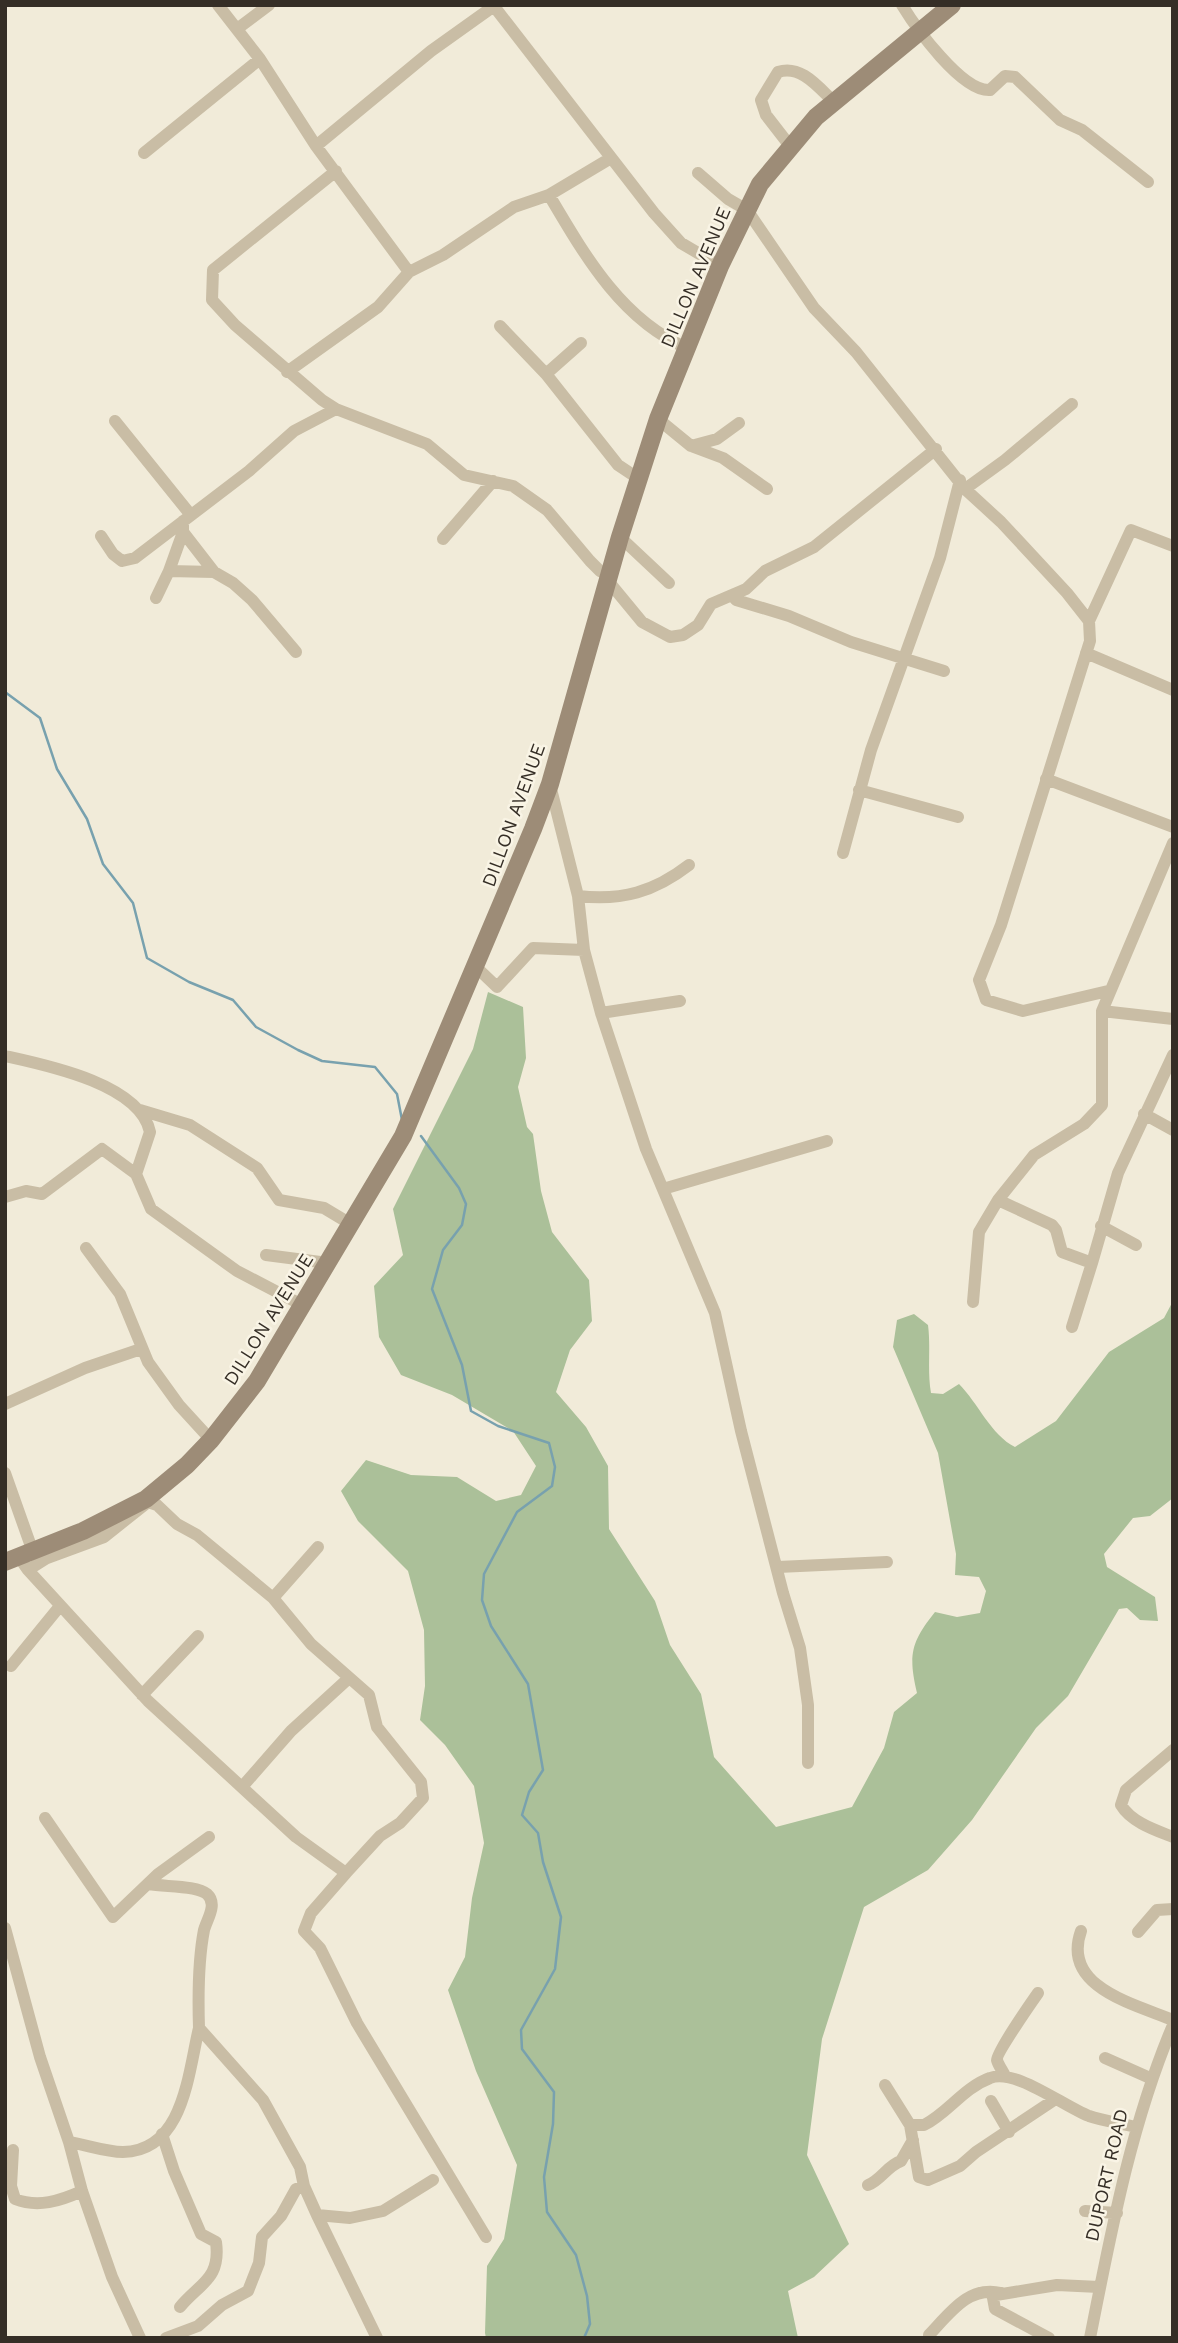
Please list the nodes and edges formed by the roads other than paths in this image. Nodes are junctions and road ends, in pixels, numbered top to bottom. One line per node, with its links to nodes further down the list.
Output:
1 (218, 5): 6 (street)
2 (269, 5): 6 (street)
3 (902, 5): 7 (street)
4 (952, 5): 7 (street, DILLON AVENUE)
5 (498, 7): 10 (street); 13 (street)
6 (237, 29): 8 (street)
7 (919, 32): 9 (street, DILLON AVENUE); 16 (street)
8 (260, 59): 10 (street); 12 (street)
9 (834, 102): 11 (street, DILLON AVENUE); 11 (street)
10 (316, 146): 14 (street)
11 (790, 146): 18 (street, DILLON AVENUE)
12 (144, 153)
13 (611, 158): 17 (street); 19 (street)
14 (336, 171): 20 (street); 24 (street)
15 (698, 173): 18 (street)
16 (1148, 182)
17 (549, 195): 20 (street); 23 (street)
18 (747, 210): 19 (street, DILLON AVENUE); 32 (street)
19 (720, 266): 23 (street, DILLON AVENUE)
20 (409, 272): 24 (street)
21 (500, 326): 25 (street)
22 (580, 343): 25 (street)
23 (687, 348): 28 (street, DILLON AVENUE)
24 (286, 372): 27 (street)
25 (546, 374): 33 (street)
26 (1072, 404): 35 (street)
27 (335, 409): 34 (street); 37 (street)
28 (658, 419): 31 (street); 33 (street, DILLON AVENUE)
29 (115, 421): 37 (street)
30 (740, 423): 31 (street)
31 (691, 446): 36 (street)
32 (936, 449): 35 (street); 46 (street)
33 (639, 479): 39 (street, DILLON AVENUE)
34 (493, 481): 40 (street); 44 (street)
35 (963, 484): 48 (street); 51 (street)
36 (767, 489)
37 (185, 523): 38 (street); 42 (street); 43 (street)
38 (101, 536)
39 (620, 537): 44 (street, DILLON AVENUE); 45 (street)
40 (443, 539)
41 (1173, 546): 48 (street)
42 (169, 571): 43 (street); 47 (street)
43 (214, 572): 49 (street)
44 (610, 578): 46 (street); 55 (street, DILLON AVENUE)
45 (669, 583)
46 (733, 596): 51 (street)
47 (156, 598)
48 (1089, 621): 50 (street)
49 (296, 652)
50 (1086, 653): 53 (street); 54 (street)
51 (904, 657): 52 (street); 56 (street)
52 (944, 671)
53 (1173, 690)
54 (1046, 779): 58 (street); 65 (street)
55 (550, 785): 62 (street); 64 (street, DILLON AVENUE)
56 (859, 790): 57 (street); 60 (street)
57 (958, 817)
58 (1173, 827)
59 (1173, 843): 65 (street)
60 (843, 853)
61 (689, 865): 62 (street)
62 (578, 896): 63 (street)
63 (584, 950): 64 (street); 68 (street)
64 (475, 967): 80 (street, DILLON AVENUE)
65 (1108, 992): 67 (street)
66 (680, 1001): 68 (street)
67 (1102, 1011): 69 (street); 79 (street)
68 (601, 1013): 77 (street)
69 (1173, 1018)
70 (1173, 1055): 73 (street)
71 (5, 1056): 72 (street)
72 (140, 1110): 76 (street); 80 (street)
73 (1144, 1114): 74 (street); 81 (street)
74 (1173, 1130)
75 (827, 1141): 77 (street)
76 (136, 1174): 78 (street); 88 (street)
77 (663, 1189): 97 (street)
78 (5, 1197)
79 (998, 1200): 85 (street); 87 (street)
80 (349, 1223): 86 (street, DILLON AVENUE)
81 (1101, 1226): 82 (street); 85 (street)
82 (1136, 1245)
83 (86, 1248): 90 (street)
84 (266, 1255): 86 (street)
85 (1092, 1263): 89 (street)
86 (328, 1264): 88 (street, DILLON AVENUE)
87 (973, 1302)
88 (304, 1306): 92 (street, DILLON AVENUE)
89 (1072, 1327)
90 (141, 1349): 91 (street); 92 (street)
91 (5, 1404)
92 (211, 1440): 95 (street, DILLON AVENUE)
93 (5, 1473): 95 (street)
94 (318, 1547): 98 (street)
95 (21, 1560): 98 (street); 99 (street)
96 (887, 1562): 97 (street)
97 (778, 1567): 105 (street)
98 (272, 1598): 102 (street)
99 (60, 1606): 101 (street); 103 (street)
100 (198, 1636): 103 (street)
101 (7, 1665)
102 (349, 1678): 106 (street); 110 (street)
103 (142, 1695): 106 (street)
104 (1173, 1750): 109 (street)
105 (808, 1763)
106 (242, 1787): 110 (street)
107 (45, 1818): 111 (street)
108 (209, 1837): 111 (street)
109 (1173, 1837)
110 (346, 1873): 140 (street)
111 (149, 1884): 118 (street)
112 (1173, 1909): 115 (street)
113 (5, 1928): 131 (street)
114 (1081, 1931): 117 (street)
115 (1138, 1932)
116 (1038, 1993): 121 (street)
117 (1173, 2023): 119 (street, DUPORT ROAD)
118 (199, 2028): 129 (street); 135 (street)
119 (1167, 2056): 122 (street, DUPORT ROAD)
120 (1105, 2058): 122 (street)
121 (1005, 2076): 124 (street); 126 (street)
122 (1150, 2078): 127 (street, DUPORT ROAD)
123 (885, 2085): 126 (street)
124 (1054, 2100): 127 (street); 128 (street)
125 (991, 2101): 128 (street)
126 (910, 2125): 130 (street)
127 (1136, 2127): 138 (street, DUPORT ROAD)
128 (1010, 2132): 130 (street)
129 (162, 2134): 131 (street); 143 (street)
130 (913, 2140): 134 (street)
131 (69, 2142): 136 (street)
132 (13, 2150): 136 (street)
133 (433, 2180): 139 (street)
134 (868, 2185)
135 (304, 2186): 139 (street); 146 (street)
136 (82, 2192): 145 (street)
137 (1085, 2211): 138 (street)
138 (1118, 2213): 141 (street, DUPORT ROAD)
139 (317, 2216): 147 (street)
140 (486, 2237)
141 (1100, 2287): 142 (street); 149 (street, DUPORT ROAD)
142 (1001, 2293): 144 (street); 148 (street)
143 (180, 2307)
144 (929, 2335)
145 (139, 2338)
146 (166, 2338)
147 (377, 2338)
148 (1049, 2338)
149 (1090, 2338)

